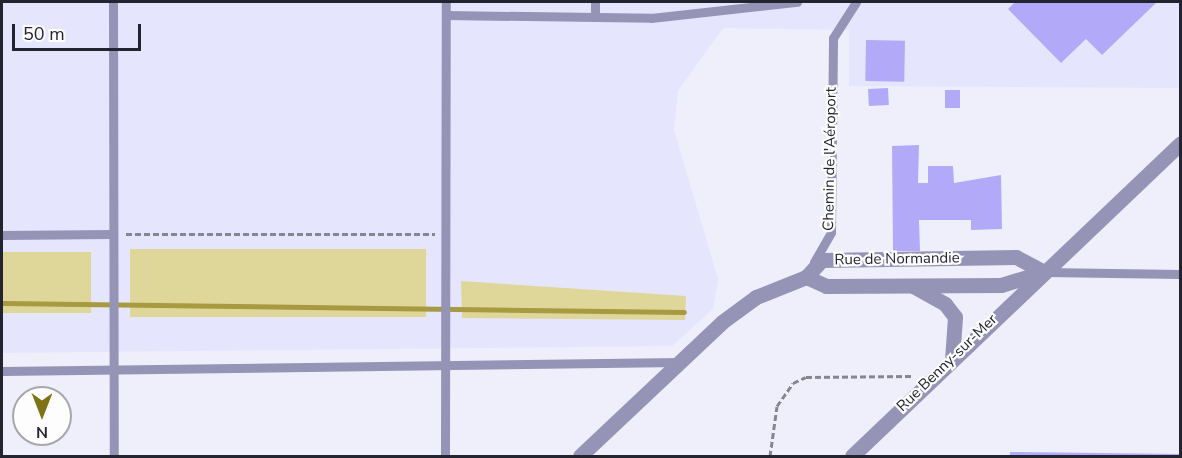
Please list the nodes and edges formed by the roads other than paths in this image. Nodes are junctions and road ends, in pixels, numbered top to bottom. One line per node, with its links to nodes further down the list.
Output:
1 (113, 2): 11 (lane)
2 (446, 2): 8 (lane)
3 (595, 2): 9 (lane)
4 (706, 2): 7 (lane)
5 (797, 2): 7 (lane)
6 (856, 2): 16 (lane, Chemin de l'Aéroport)
7 (705, 12): 9 (lane)
8 (446, 15): 9 (lane); 21 (lane)
9 (595, 17)
10 (1180, 144): 14 (street, Rue Benny-sur-Mer)
11 (110, 234): 12 (lane); 22 (lane)
12 (2, 235)
13 (892, 259): 14 (street, Rue de Normandie); 16 (street, Rue de Normandie); 17 (street)
14 (1044, 272): 15 (lane, Rue de Normandie); 18 (street, Rue de Normandie); 19 (street, Rue Benny-sur-Mer)
15 (1180, 274)
16 (806, 277): 17 (street, Rue de Normandie); 20 (street)
17 (891, 285): 18 (street)
18 (912, 285): 19 (street)
19 (952, 356): 27 (street, Rue Benny-sur-Mer)
20 (681, 362): 21 (lane); 26 (street)
21 (445, 365): 22 (lane); 25 (lane)
22 (112, 369): 23 (lane); 24 (lane)
23 (2, 371)
24 (114, 456)
25 (445, 456)
26 (580, 456)
27 (852, 456)

